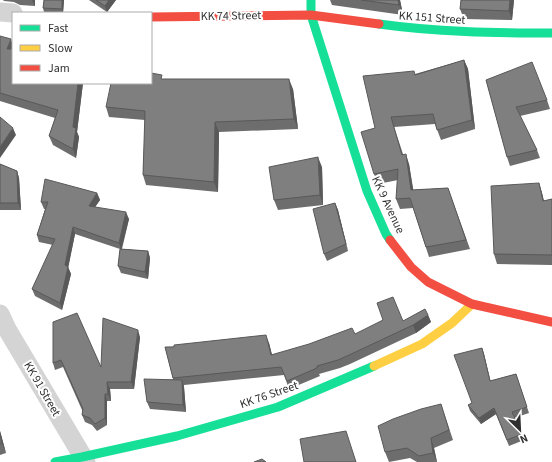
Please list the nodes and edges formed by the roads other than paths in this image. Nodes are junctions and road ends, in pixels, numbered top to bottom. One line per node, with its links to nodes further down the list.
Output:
1 (311, 0): 4 (street, KK 9 Avenue)
2 (0, 12): 3 (street)
3 (12, 13)
4 (311, 15): 5 (street, KK 74 Street); 6 (street, KK 151 Street); 7 (street, KK 9 Avenue)
5 (152, 16)
6 (552, 33)
7 (472, 304): 9 (street, KK 9 Avenue); 10 (street, KK 76 Street)
8 (0, 314): 10 (street, KK 91 Street)
9 (552, 322)
10 (84, 460): 11 (street, KK 76 Street)
11 (55, 462)

